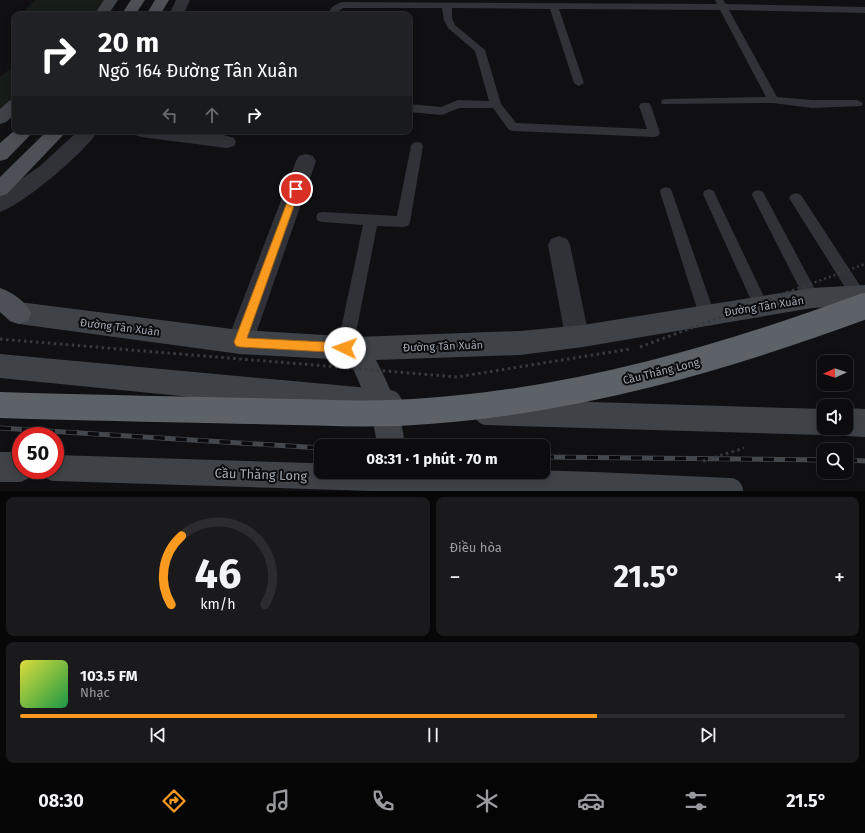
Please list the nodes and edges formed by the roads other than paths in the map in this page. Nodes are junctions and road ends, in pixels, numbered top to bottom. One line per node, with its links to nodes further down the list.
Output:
1 (111, 0): 11 (main road)
2 (138, 0): 12 (main road)
3 (162, 0): 13 (main road)
4 (184, 0): 14 (street)
5 (490, 3): 8 (lane); 9 (lane)
6 (594, 3): 7 (lane); 9 (lane)
7 (721, 4): 10 (lane); 17 (lane)
8 (447, 6): 15 (lane); 19 (lane)
9 (554, 7): 16 (lane)
10 (865, 10)
11 (103, 12)
12 (130, 12)
13 (155, 12)
14 (178, 12)
15 (334, 12)
16 (579, 83)
17 (773, 100): 18 (lane); 20 (lane)
18 (666, 102)
19 (496, 104): 21 (lane); 23 (lane)
20 (857, 104)
21 (644, 106)
22 (12, 108): 24 (main road)
23 (412, 108)
24 (0, 118)
25 (22, 134): 31 (main road)
26 (55, 134): 33 (main road)
27 (86, 134): 38 (street)
28 (164, 134): 29 (street)
29 (227, 142)
30 (416, 146): 40 (lane)
31 (0, 154)
32 (306, 161): 49 (street)
33 (0, 189)
34 (666, 192): 47 (lane)
35 (709, 194): 45 (lane)
36 (758, 195): 43 (lane)
37 (796, 198): 44 (lane)
38 (0, 204)
39 (323, 217): 40 (lane)
40 (371, 220): 50 (lane)
41 (559, 245): 48 (street)
42 (0, 298): 46 (main road)
43 (812, 298): 44 (main road, Đường Tân Xuân); 45 (main road, Đường Tân Xuân)
44 (863, 299): 52 (highway, Cầu Thăng Long, bridge)
45 (761, 306): 47 (main road, Đường Tân Xuân)
46 (9, 312): 49 (main road, Đường Tân Xuân)
47 (707, 315): 48 (main road, Đường Tân Xuân)
48 (577, 336): 50 (main road, Đường Tân Xuân)
49 (240, 342): 50 (main road, Đường Tân Xuân)
50 (350, 348): 56 (main road)
51 (0, 366): 53 (main road, bridge)
52 (0, 405)
53 (817, 422)
54 (853, 422): 55 (main road)
55 (865, 422)
56 (391, 439)
57 (0, 467): 58 (main road)
58 (12, 467)
59 (64, 468): 62 (main road, Cầu Thăng Long, bridge)
60 (393, 479): 61 (main road)
61 (393, 491)
62 (730, 491)

